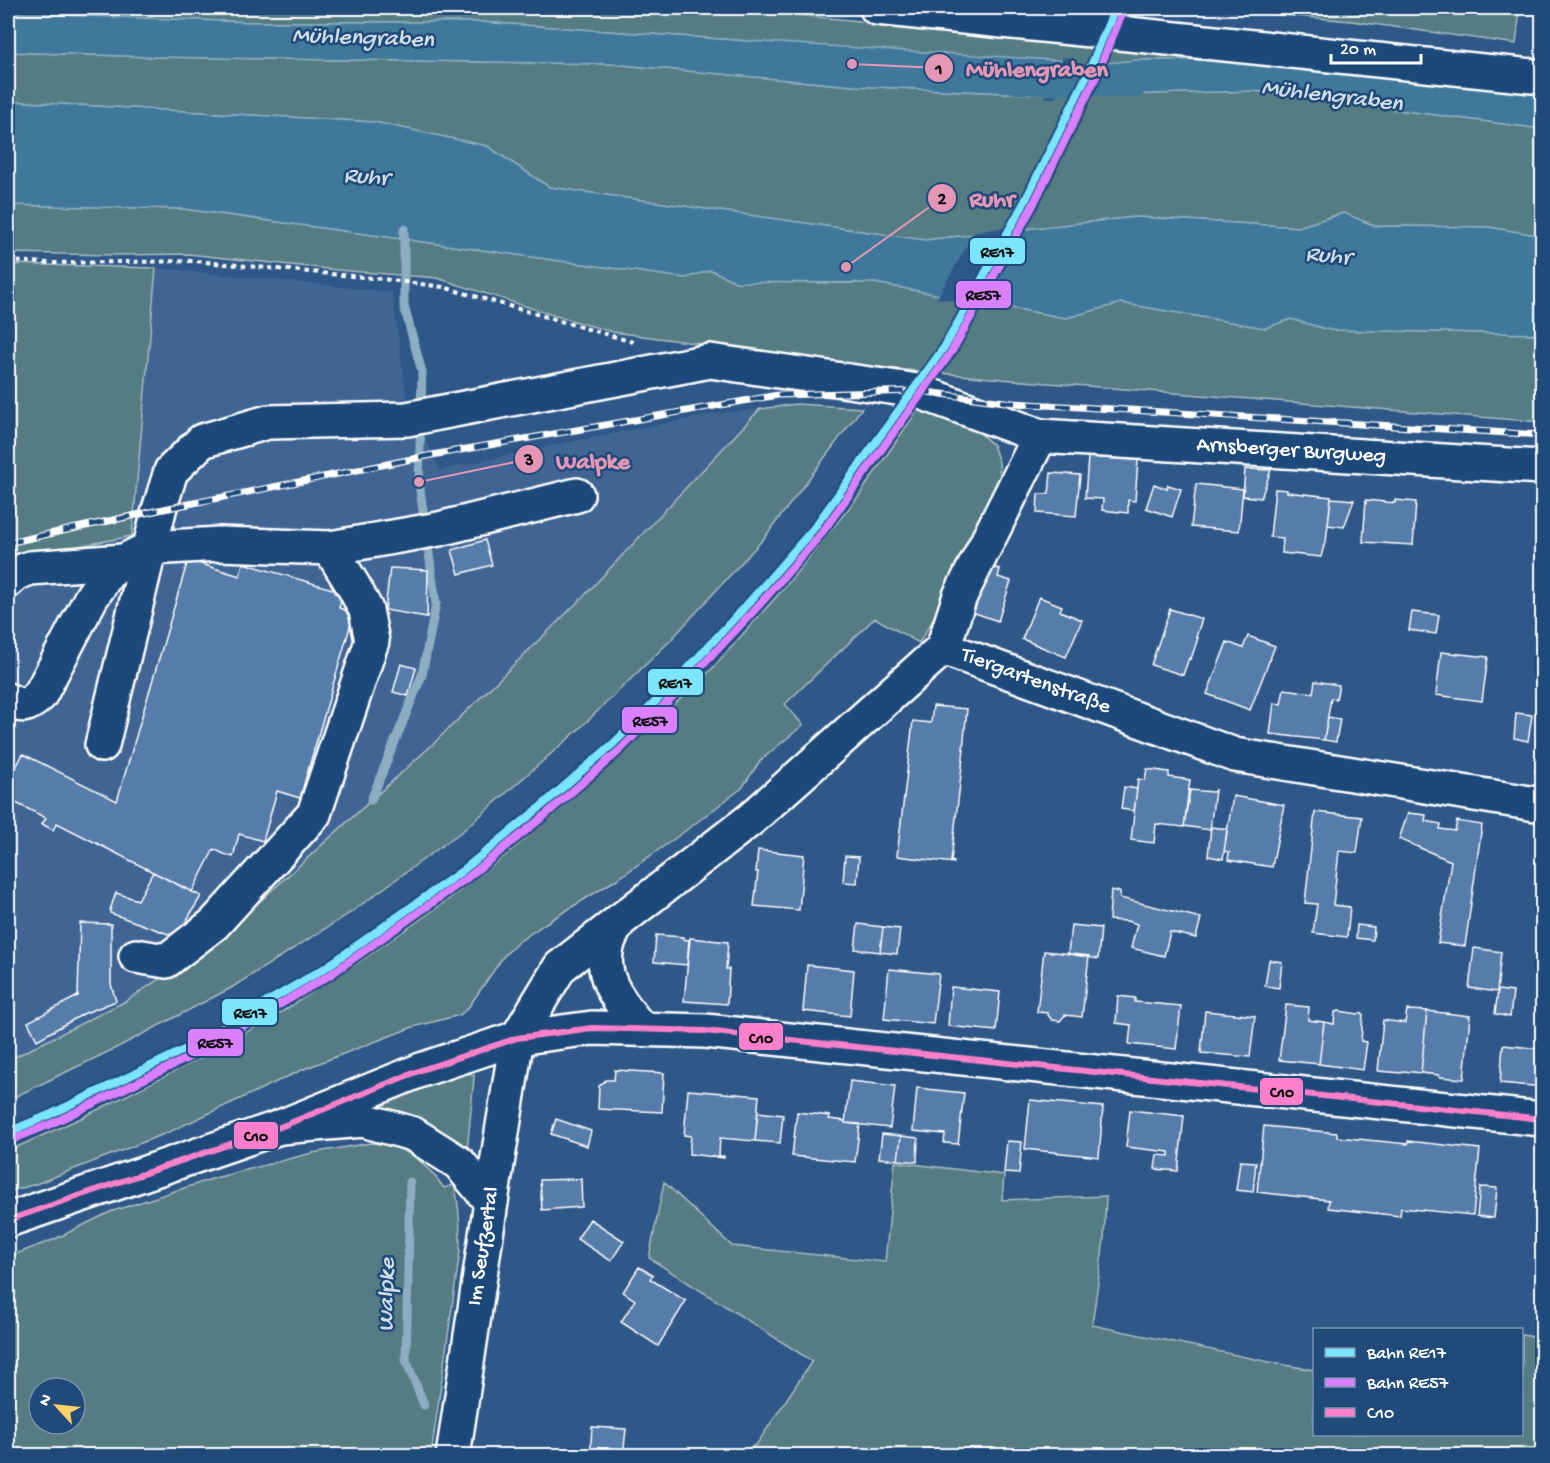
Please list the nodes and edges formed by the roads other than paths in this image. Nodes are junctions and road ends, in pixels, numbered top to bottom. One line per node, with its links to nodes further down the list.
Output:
1 (877, 8): 2 (street)
2 (1542, 77)
3 (1040, 436): 4 (street, Arnsberger Burgweg); 7 (street, Arnsberger Burgweg); 9 (street)
4 (1542, 467)
5 (577, 495): 6 (street)
6 (330, 548): 7 (street); 14 (street)
7 (137, 554): 8 (street); 10 (street); 11 (street, Arnsberger Burgweg)
8 (10, 577)
9 (944, 648): 12 (street, Tiergartenstraße); 13 (street, Tiergartenstraße)
10 (8, 700)
11 (102, 745)
12 (1542, 805)
13 (619, 921): 15 (street, Tiergartenstraße); 16 (street, Tiergartenstraße)
14 (136, 956)
15 (641, 1029): 16 (street); 17 (street)
16 (517, 1038): 18 (street); 19 (street, Im Seufzertal)
17 (1542, 1119)
18 (280, 1127): 19 (street); 20 (street)
19 (491, 1202): 21 (street, Im Seufzertal)
20 (8, 1220)
21 (453, 1455)

